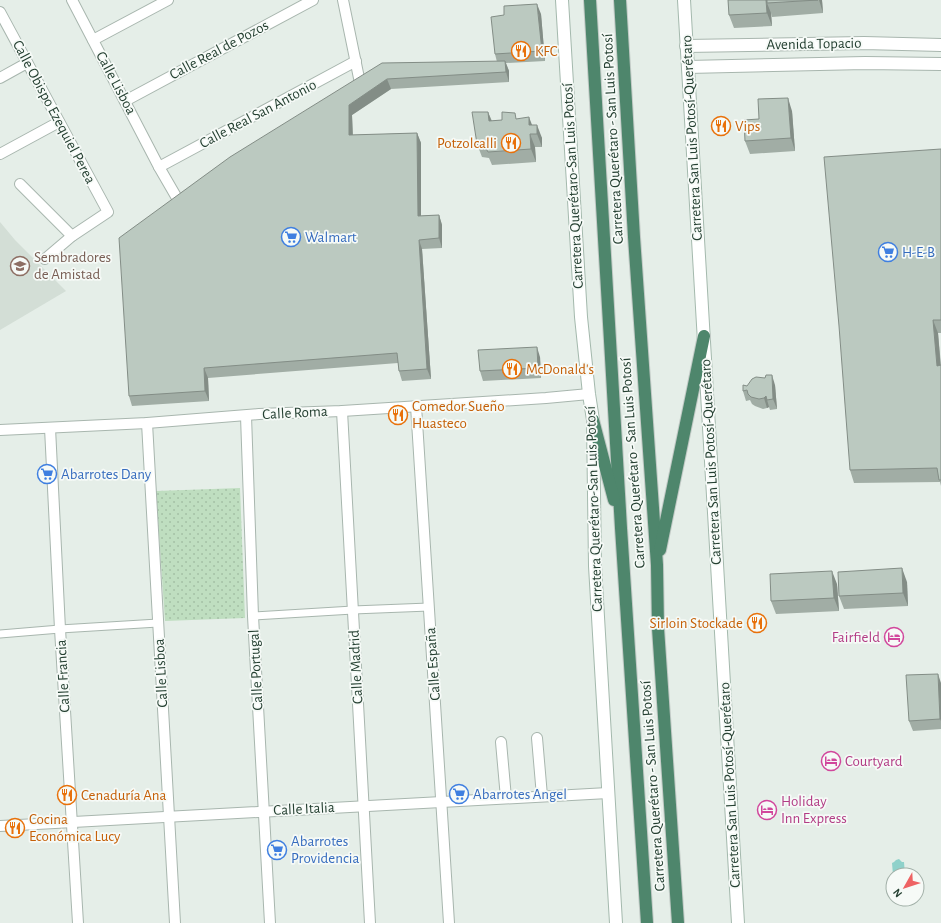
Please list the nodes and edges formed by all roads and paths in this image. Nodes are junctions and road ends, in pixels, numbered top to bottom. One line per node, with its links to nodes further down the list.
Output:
1 (72, 0): 10 (street, Calle Lisboa)
2 (168, 0): 10 (street)
3 (313, 0): 21 (street, Calle Real de Pozos)
4 (343, 0): 14 (street)
5 (562, 0): 30 (main road, Carretera Querétaro-San Luis Potosí)
6 (590, 0): 38 (highway, Carretera Querétaro - San Luis Potosí)
7 (620, 0): 39 (highway, Carretera Querétaro - San Luis Potosí)
8 (684, 0): 13 (main road, Carretera San Luis Potosí-Querétaro)
9 (0, 12): 15 (street, Calle Obispo Ezequiel Perea)
10 (93, 40): 21 (street, Calle Lisboa)
11 (864, 43): 12 (main road, Avenida Topacio); 13 (main road, Avenida Topacio); 16 (main road)
12 (941, 45)
13 (686, 46): 18 (main road, Carretera San Luis Potosí-Querétaro)
14 (356, 61): 20 (street); 24 (street, Calle Real San Antonio)
15 (27, 62): 19 (street); 22 (street, Calle Obispo Ezequiel Perea)
16 (865, 64): 17 (main road, Avenida Topacio); 18 (main road, Avenida Topacio)
17 (941, 64)
18 (688, 68): 29 (main road, Carretera San Luis Potosí-Querétaro)
19 (0, 78)
20 (360, 83)
21 (125, 101): 24 (street, Calle Lisboa)
22 (60, 122): 23 (street); 27 (street, Calle Obispo Ezequiel Perea)
23 (0, 154)
24 (159, 167): 26 (street, Calle Lisboa)
25 (20, 184): 27 (street)
26 (181, 205)
27 (72, 236): 28 (street)
28 (45, 259)
29 (704, 336): 39 (highway); 65 (main road, Carretera San Luis Potosí-Querétaro)
30 (589, 394): 31 (street, Calle Roma); 34 (main road, Carretera Querétaro-San Luis Potosí)
31 (416, 406): 32 (street, Calle Roma); 40 (street, Calle España)
32 (342, 411): 33 (street, Calle Roma); 41 (street, Calle Madrid)
33 (246, 416): 35 (street, Calle Roma); 42 (street, Calle Portugal)
34 (593, 420): 38 (highway); 48 (main road, Carretera Querétaro-San Luis Potosí)
35 (147, 423): 36 (street, Calle Roma); 43 (street, Calle Lisboa)
36 (50, 428): 37 (street, Calle Roma); 44 (street, Calle Francia)
37 (0, 430)
38 (621, 528): 63 (highway, Carretera Querétaro - San Luis Potosí)
39 (657, 565): 64 (highway, Carretera Querétaro - San Luis Potosí)
40 (429, 607): 41 (street); 51 (street, Calle España)
41 (353, 610): 42 (street); 52 (street, Calle Madrid)
42 (253, 616): 53 (street, Calle Portugal)
43 (158, 623): 44 (street); 54 (street, Calle Lisboa)
44 (60, 629): 45 (street); 55 (street, Calle Francia)
45 (0, 634)
46 (537, 738): 49 (street)
47 (501, 742): 50 (street)
48 (608, 793): 49 (street, Calle Italia); 62 (main road, Carretera Querétaro-San Luis Potosí)
49 (542, 796): 50 (street, Calle Italia)
50 (506, 798): 51 (street, Calle Italia)
51 (441, 802): 52 (street, Calle Italia); 61 (street, Calle España)
52 (364, 806): 53 (street, Calle Italia); 60 (street, Calle Madrid)
53 (264, 812): 54 (street, Calle Italia); 59 (street, Calle Portugal)
54 (169, 817): 55 (street, Calle Italia); 58 (street, Calle Lisboa)
55 (72, 822): 56 (street, Calle Italia); 57 (street, Calle Francia)
56 (0, 826)
57 (78, 923)
58 (175, 923)
59 (270, 923)
60 (370, 923)
61 (449, 923)
62 (616, 923)
63 (647, 923)
64 (678, 923)
65 (738, 923)

